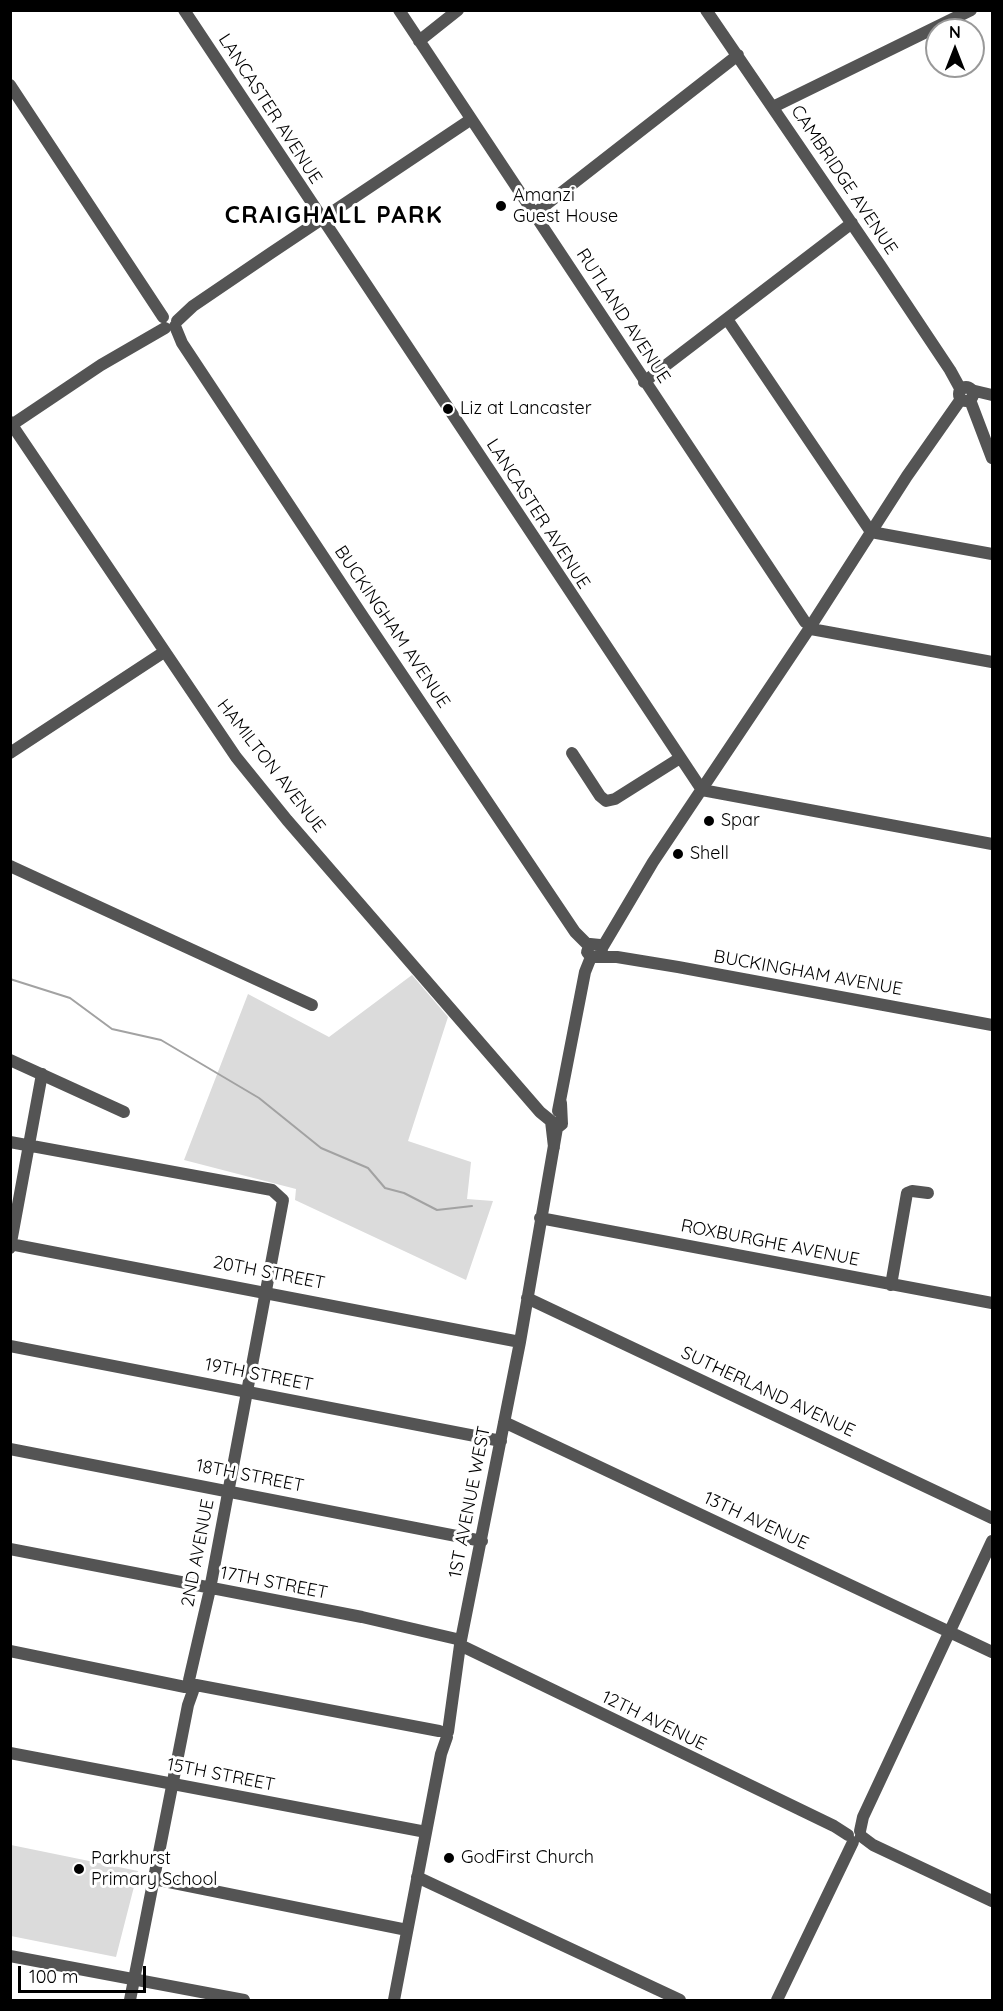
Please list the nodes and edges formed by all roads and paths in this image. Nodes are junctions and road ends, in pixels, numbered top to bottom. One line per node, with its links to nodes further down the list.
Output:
1 (183, 10): 13 (street, LANCASTER AVENUE)
2 (399, 10): 7 (street, RUTLAND AVENUE)
3 (458, 10): 7 (street)
4 (706, 10): 8 (street, CAMBRIDGE AVENUE)
5 (971, 10): 6 (street)
6 (955, 14): 10 (street)
7 (419, 41): 11 (street, RUTLAND AVENUE)
8 (738, 55): 10 (street, CAMBRIDGE AVENUE); 12 (street)
9 (10, 85): 16 (street, BUCKINGHAM AVENUE)
10 (773, 107): 14 (street, CAMBRIDGE AVENUE)
11 (470, 120): 12 (street, RUTLAND AVENUE); 13 (street)
12 (534, 214): 17 (street, RUTLAND AVENUE)
13 (321, 219): 16 (street); 29 (street, LANCASTER AVENUE)
14 (852, 223): 15 (street); 18 (street, CAMBRIDGE AVENUE)
15 (727, 319): 17 (street); 22 (street)
16 (169, 322): 20 (street); 33 (street, BUCKINGHAM AVENUE)
17 (644, 382): 24 (street, RUTLAND AVENUE)
18 (965, 395): 19 (street); 21 (street, CAMBRIDGE AVENUE); 22 (street)
19 (993, 396)
20 (11, 424): 25 (street, HAMILTON AVENUE)
21 (993, 458)
22 (871, 532): 23 (street); 24 (street)
23 (993, 554)
24 (810, 623): 26 (street); 30 (street, 1ST AVENUE WEST)
25 (164, 652): 27 (street); 39 (street, HAMILTON AVENUE)
26 (993, 662)
27 (10, 753)
28 (572, 753): 29 (street)
29 (680, 758): 30 (street, LANCASTER AVENUE)
30 (702, 790): 31 (street); 33 (street, 1ST AVENUE WEST)
31 (993, 844)
32 (10, 866): 34 (street)
33 (595, 949): 35 (street, BUCKINGHAM AVENUE); 39 (street, 1ST AVENUE WEST)
34 (312, 1005)
35 (993, 1024)
36 (10, 1060): 37 (street)
37 (42, 1074): 38 (street); 41 (street)
38 (124, 1112)
39 (555, 1122): 43 (street, 1ST AVENUE WEST)
40 (10, 1142): 41 (street)
41 (29, 1145): 44 (street); 46 (street, 2ND AVENUE)
42 (928, 1193): 45 (street)
43 (540, 1218): 45 (street, ROXBURGHE AVENUE); 47 (street, 1ST AVENUE WEST)
44 (11, 1245): 46 (street, 20TH STREET)
45 (891, 1285): 48 (street, ROXBURGHE AVENUE)
46 (267, 1291): 49 (street, 20TH STREET); 51 (street, 2ND AVENUE)
47 (527, 1298): 49 (street, 1ST AVENUE WEST); 56 (street, SUTHERLAND AVENUE)
48 (993, 1303)
49 (520, 1342): 52 (street, 1ST AVENUE WEST)
50 (10, 1346): 51 (street, 19TH STREET)
51 (247, 1390): 53 (street, 19TH STREET); 55 (street, 2ND AVENUE)
52 (504, 1422): 53 (street, 1ST AVENUE WEST); 61 (street, 13TH AVENUE)
53 (501, 1441): 57 (street, 1ST AVENUE WEST)
54 (10, 1449): 55 (street, 18TH STREET)
55 (228, 1491): 57 (street, 18TH STREET); 60 (street, 2ND AVENUE)
56 (993, 1518)
57 (482, 1540): 62 (street, 1ST AVENUE WEST)
58 (993, 1541): 61 (street)
59 (10, 1549): 60 (street, 17TH STREET)
60 (210, 1589): 62 (street, 17TH STREET); 65 (street, 2ND AVENUE)
61 (951, 1633): 64 (street, 13TH AVENUE); 70 (street)
62 (460, 1643): 66 (street, 1ST AVENUE WEST); 70 (street, 12TH AVENUE)
63 (10, 1651): 65 (street)
64 (993, 1652)
65 (191, 1686): 66 (street); 68 (street, 2ND AVENUE)
66 (442, 1734): 69 (street, 1ST AVENUE WEST)
67 (10, 1753): 68 (street, 15TH STREET)
68 (172, 1784): 69 (street, 15TH STREET); 72 (street, 2ND AVENUE)
69 (426, 1832): 71 (street, 1ST AVENUE WEST)
70 (853, 1837): 73 (street, 12TH AVENUE); 81 (street)
71 (417, 1877): 74 (street, 1ST AVENUE WEST); 80 (street)
72 (154, 1879): 74 (street); 76 (street, 2ND AVENUE)
73 (993, 1901)
74 (407, 1930): 79 (street, 1ST AVENUE WEST)
75 (10, 1956): 76 (street)
76 (134, 1979): 77 (street, 2ND AVENUE); 78 (street)
77 (130, 2001)
78 (244, 2001)
79 (394, 2001)
80 (680, 2001)
81 (777, 2001)

